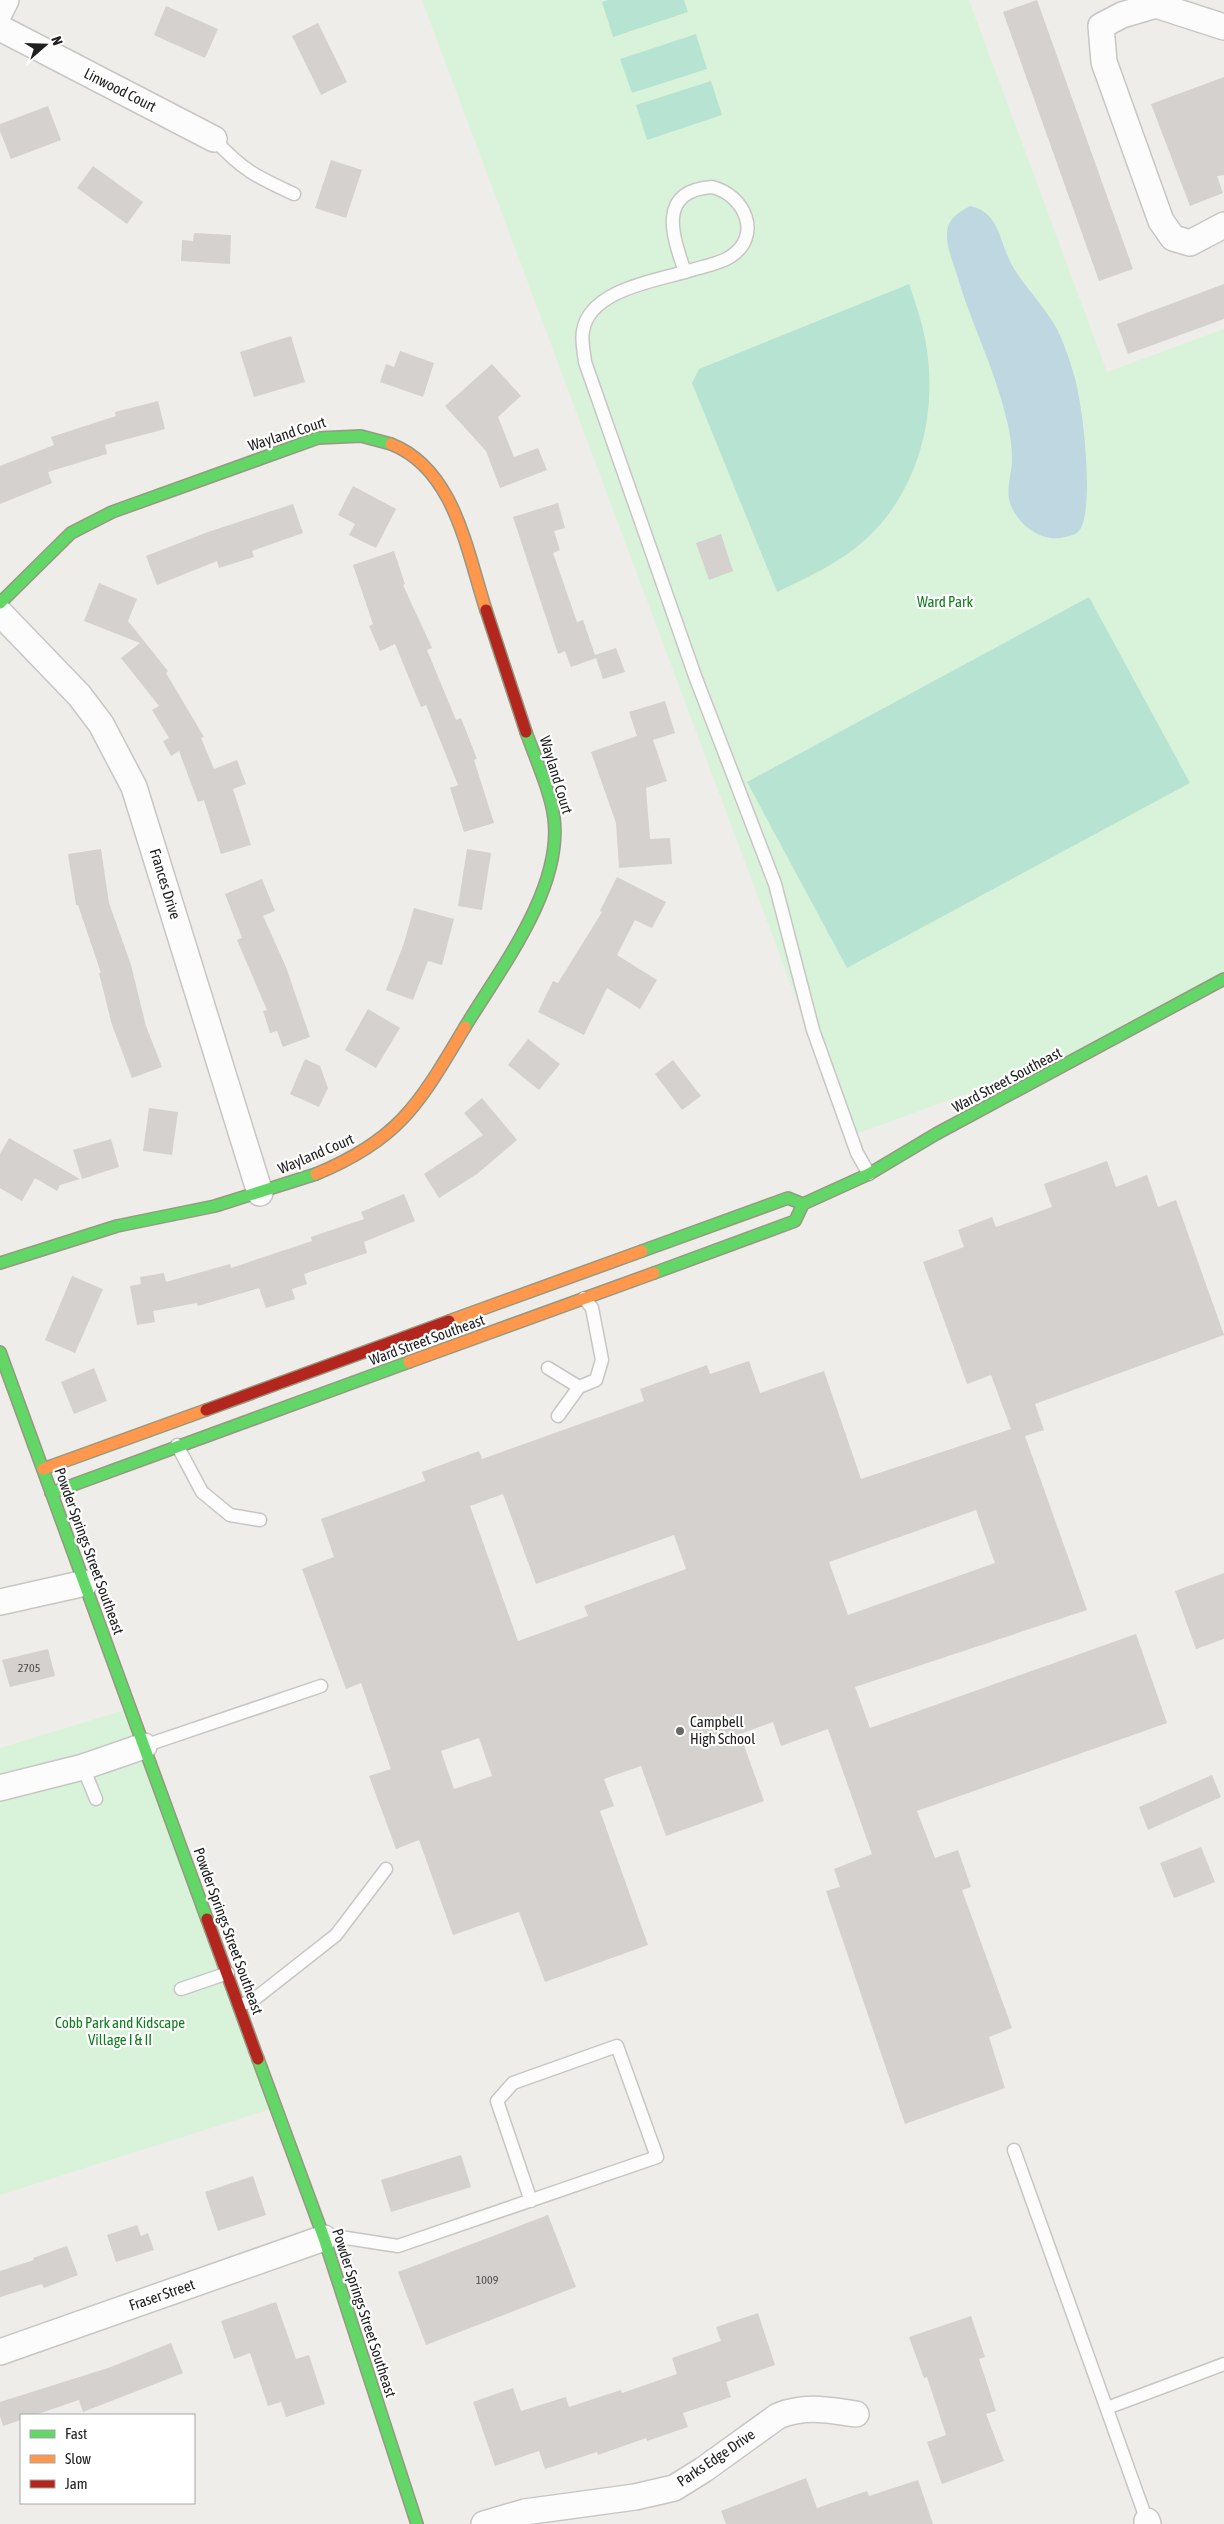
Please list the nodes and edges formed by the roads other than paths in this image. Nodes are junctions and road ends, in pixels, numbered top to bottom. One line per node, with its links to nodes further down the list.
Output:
1 (6, 0): 2 (street)
2 (0, 12)
3 (1224, 26): 7 (street)
4 (0, 28): 5 (street, Linwood Court)
5 (214, 139): 6 (lane)
6 (294, 194)
7 (1224, 225)
8 (685, 272): 8 (lane); 12 (lane)
9 (0, 603): 13 (street, Wayland Court)
10 (0, 613): 13 (street, Frances Drive)
11 (1224, 978): 12 (street, Ward Street Southeast)
12 (869, 1174): 14 (street, Ward Street Southeast)
13 (260, 1193): 15 (street, Wayland Court)
14 (803, 1204): 16 (street, Ward Street Southeast); 17 (street, Ward Street Southeast)
15 (0, 1263)
16 (553, 1283): 17 (lane); 22 (street, Ward Street Southeast)
17 (586, 1298): 20 (lane); 23 (street, Ward Street Southeast)
18 (0, 1352): 24 (street, Powder Springs Street Southeast)
19 (548, 1368): 20 (lane)
20 (579, 1387): 21 (lane)
21 (558, 1416)
22 (169, 1423): 23 (lane); 24 (street, Ward Street Southeast)
23 (178, 1447): 25 (street, Ward Street Southeast); 26 (lane)
24 (43, 1469): 25 (street, Powder Springs Street Southeast)
25 (52, 1494): 27 (street, Powder Springs Street Southeast)
26 (260, 1520)
27 (84, 1583): 28 (street); 30 (street, Powder Springs Street Southeast)
28 (0, 1602)
29 (321, 1686): 30 (lane)
30 (144, 1746): 31 (street); 35 (street, Powder Springs Street Southeast)
31 (83, 1767): 32 (street); 33 (lane)
32 (0, 1788)
33 (96, 1799)
34 (386, 1869): 37 (lane)
35 (228, 1973): 36 (lane); 37 (street, Powder Springs Street Southeast)
36 (181, 1989)
37 (240, 2005): 40 (street, Powder Springs Street Southeast)
38 (1014, 2150): 43 (lane)
39 (531, 2200): 39 (lane); 40 (lane)
40 (324, 2238): 41 (street, Fraser Street); 46 (street, Powder Springs Street Southeast)
41 (0, 2352)
42 (1224, 2364): 43 (lane)
43 (1107, 2408): 45 (lane)
44 (856, 2414): 47 (street, Parks Edge Drive)
45 (1147, 2522)
46 (417, 2524)
47 (484, 2524)

